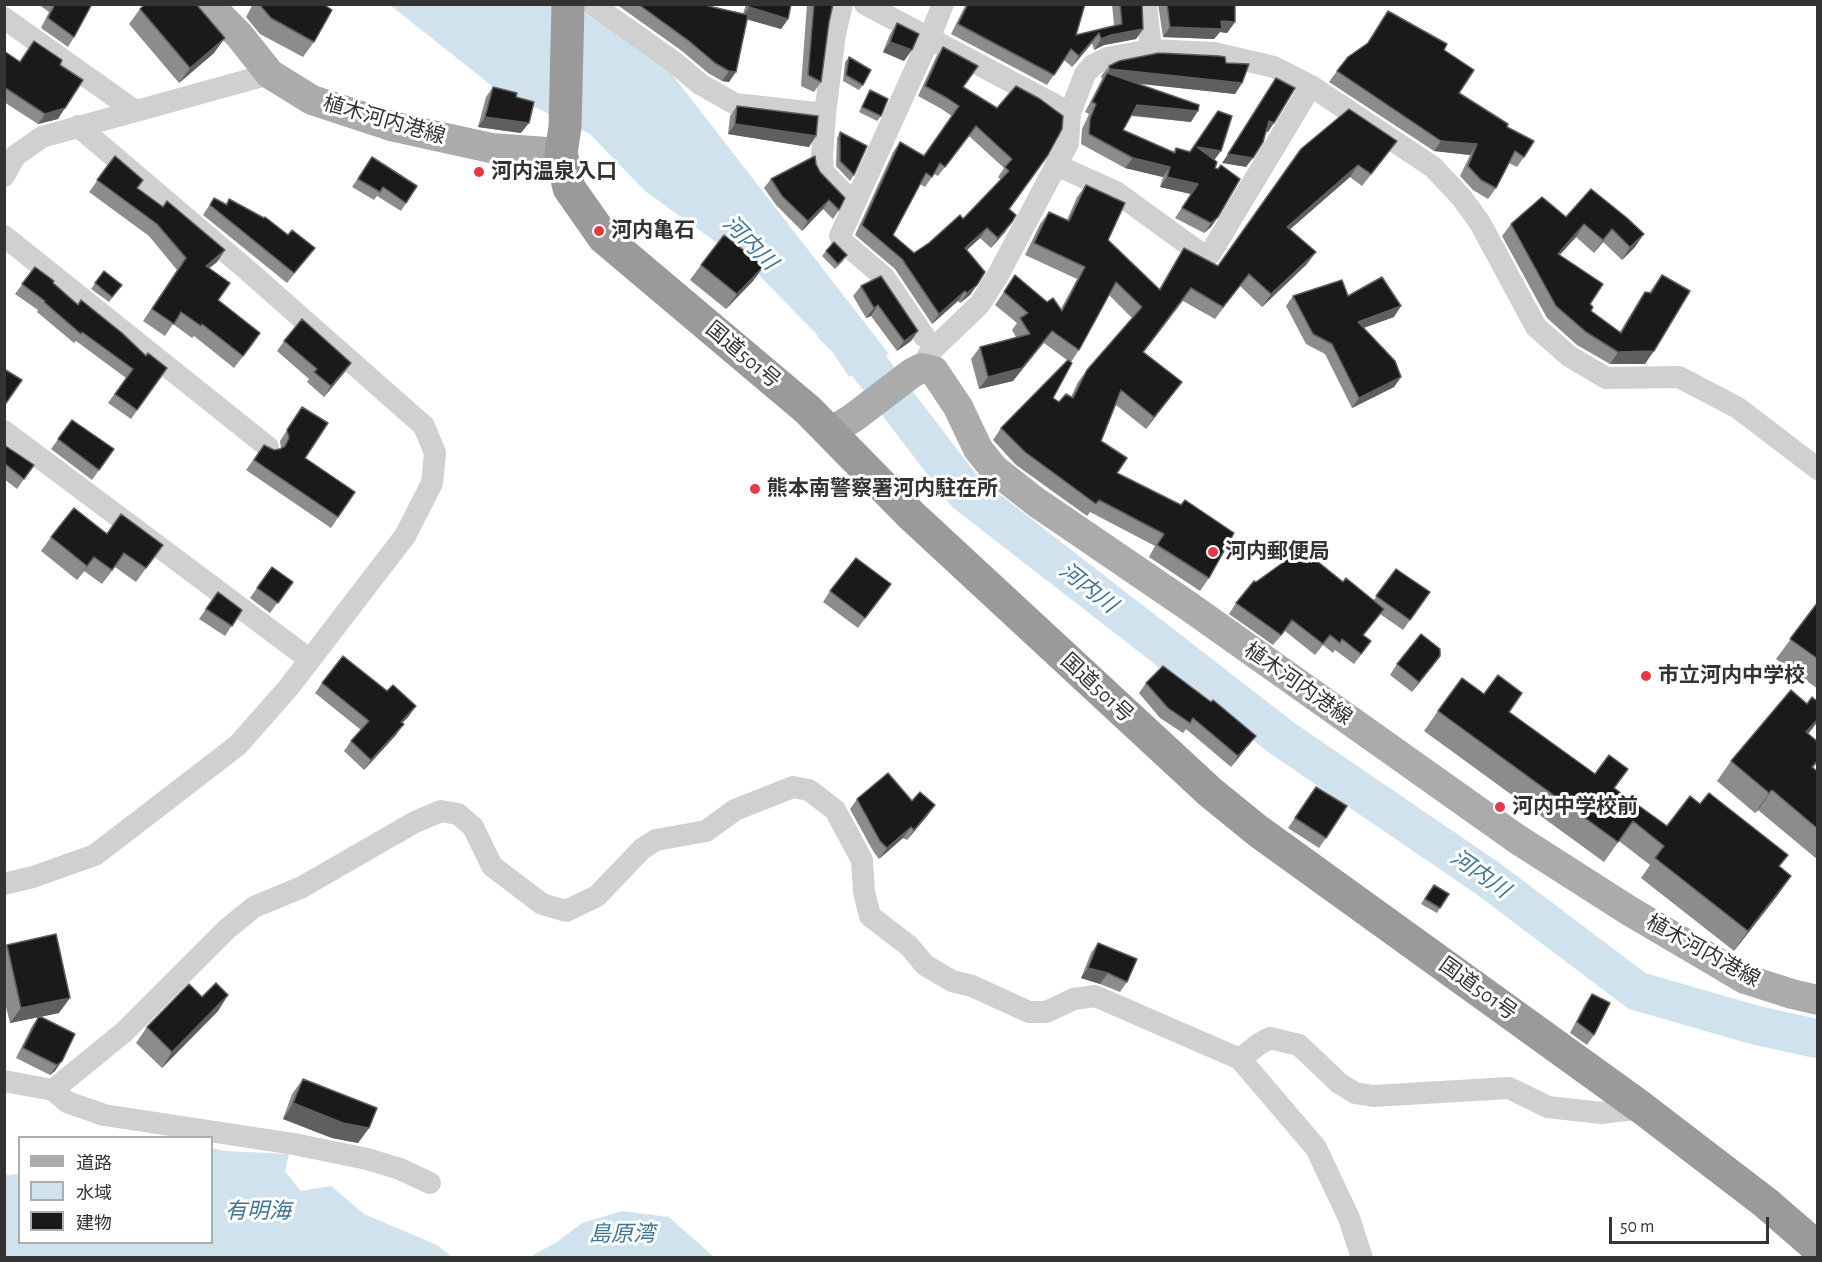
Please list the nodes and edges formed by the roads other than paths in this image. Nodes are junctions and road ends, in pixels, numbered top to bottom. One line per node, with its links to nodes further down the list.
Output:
1 (208, 4): 11 (main road, 植木河内港線)
2 (568, 4): 17 (highway, 国道501号)
3 (842, 4): 15 (street)
4 (865, 4): 9 (street)
5 (942, 4): 9 (street)
6 (1146, 4): 10 (street)
7 (593, 5): 15 (street)
8 (4, 18): 13 (street)
9 (929, 39): 14 (street); 20 (street)
10 (1151, 50): 12 (street); 14 (street)
11 (270, 75): 13 (street); 17 (main road, 植木河内港線)
12 (1311, 86): 18 (street); 27 (street)
13 (135, 111): 16 (street)
14 (1070, 113): 18 (street)
15 (825, 114): 20 (street)
16 (78, 126): 19 (street); 28 (street)
17 (563, 140): 24 (highway, 国道501号)
18 (1056, 165): 23 (street)
19 (4, 176)
20 (854, 204): 22 (street)
21 (4, 236): 26 (street)
22 (924, 336)
23 (917, 370): 24 (main road); 30 (main road, 植木河内港線)
24 (842, 425): 34 (highway, 国道501号)
25 (4, 431): 28 (street)
26 (268, 447)
27 (1818, 469)
28 (309, 659): 29 (street)
29 (4, 884)
30 (1818, 1000)
31 (1239, 1059): 33 (street); 34 (street); 37 (street)
32 (4, 1081): 33 (street)
33 (53, 1090): 35 (street)
34 (1642, 1108): 36 (highway, 国道501号)
35 (430, 1184)
36 (1818, 1248)
37 (1362, 1257)

